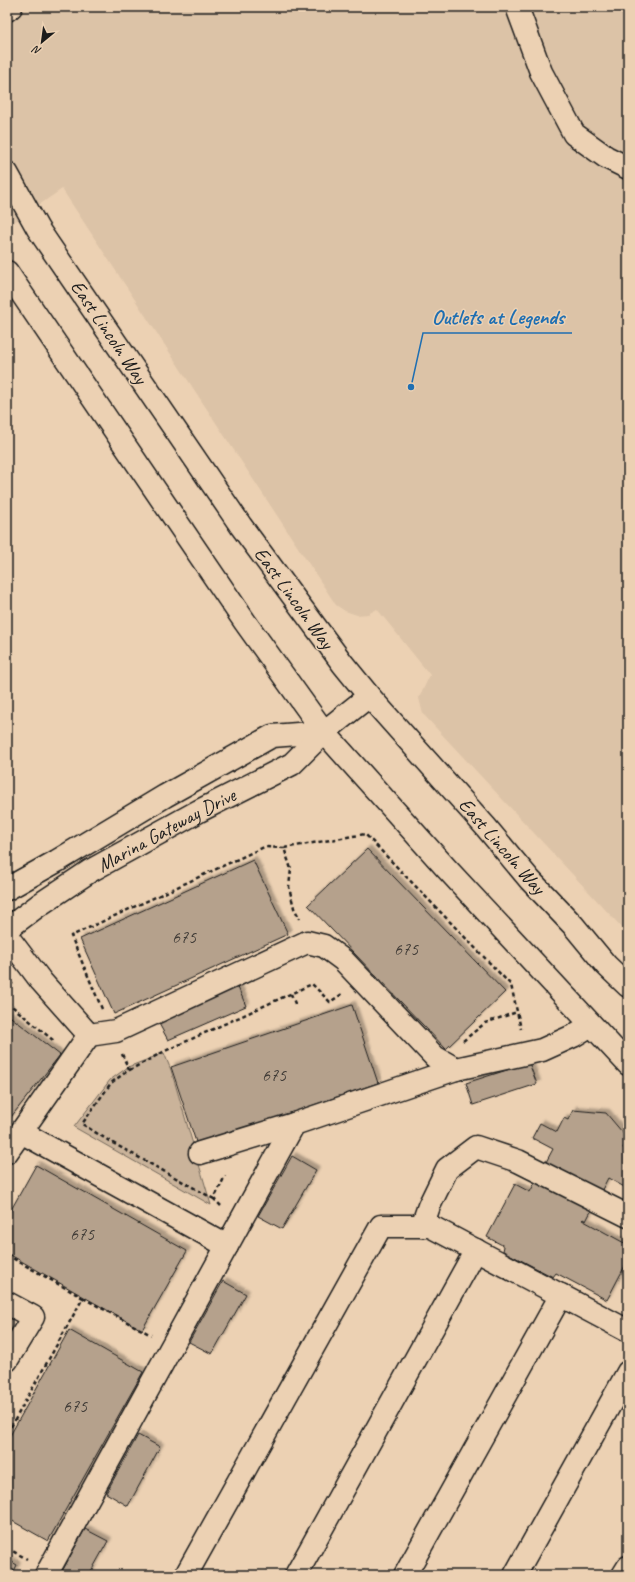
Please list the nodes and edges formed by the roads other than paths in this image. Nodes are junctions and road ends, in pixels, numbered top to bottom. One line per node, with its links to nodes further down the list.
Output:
1 (11, 7): 3 (street)
2 (517, 7): 4 (street)
3 (7, 10)
4 (628, 168)
5 (7, 173): 7 (street, East Lincoln Way)
6 (7, 272): 8 (street)
7 (369, 696): 8 (street, Marina Gateway Drive); 12 (street, East Lincoln Way)
8 (324, 732): 9 (street, Marina Gateway Drive); 10 (street, Marina Gateway Drive); 13 (street)
9 (7, 889)
10 (7, 929)
11 (7, 936): 14 (street)
12 (628, 986)
13 (591, 1025): 15 (street); 16 (street)
14 (89, 1035): 16 (street); 18 (street)
15 (628, 1064)
16 (456, 1069): 17 (street)
17 (294, 1124): 20 (street); 23 (street)
18 (21, 1132): 19 (street); 23 (street)
19 (7, 1152)
20 (200, 1153)
21 (628, 1216): 22 (street)
22 (422, 1226): 24 (street); 32 (street)
23 (227, 1246): 31 (street)
24 (476, 1250): 25 (street); 33 (street)
25 (561, 1295): 27 (street); 34 (street)
26 (7, 1303): 28 (street)
27 (628, 1331)
28 (7, 1360)
29 (628, 1372): 35 (street)
30 (628, 1567): 36 (street)
31 (38, 1568)
32 (186, 1575)
33 (296, 1575)
34 (405, 1575)
35 (515, 1575)
36 (623, 1575)

